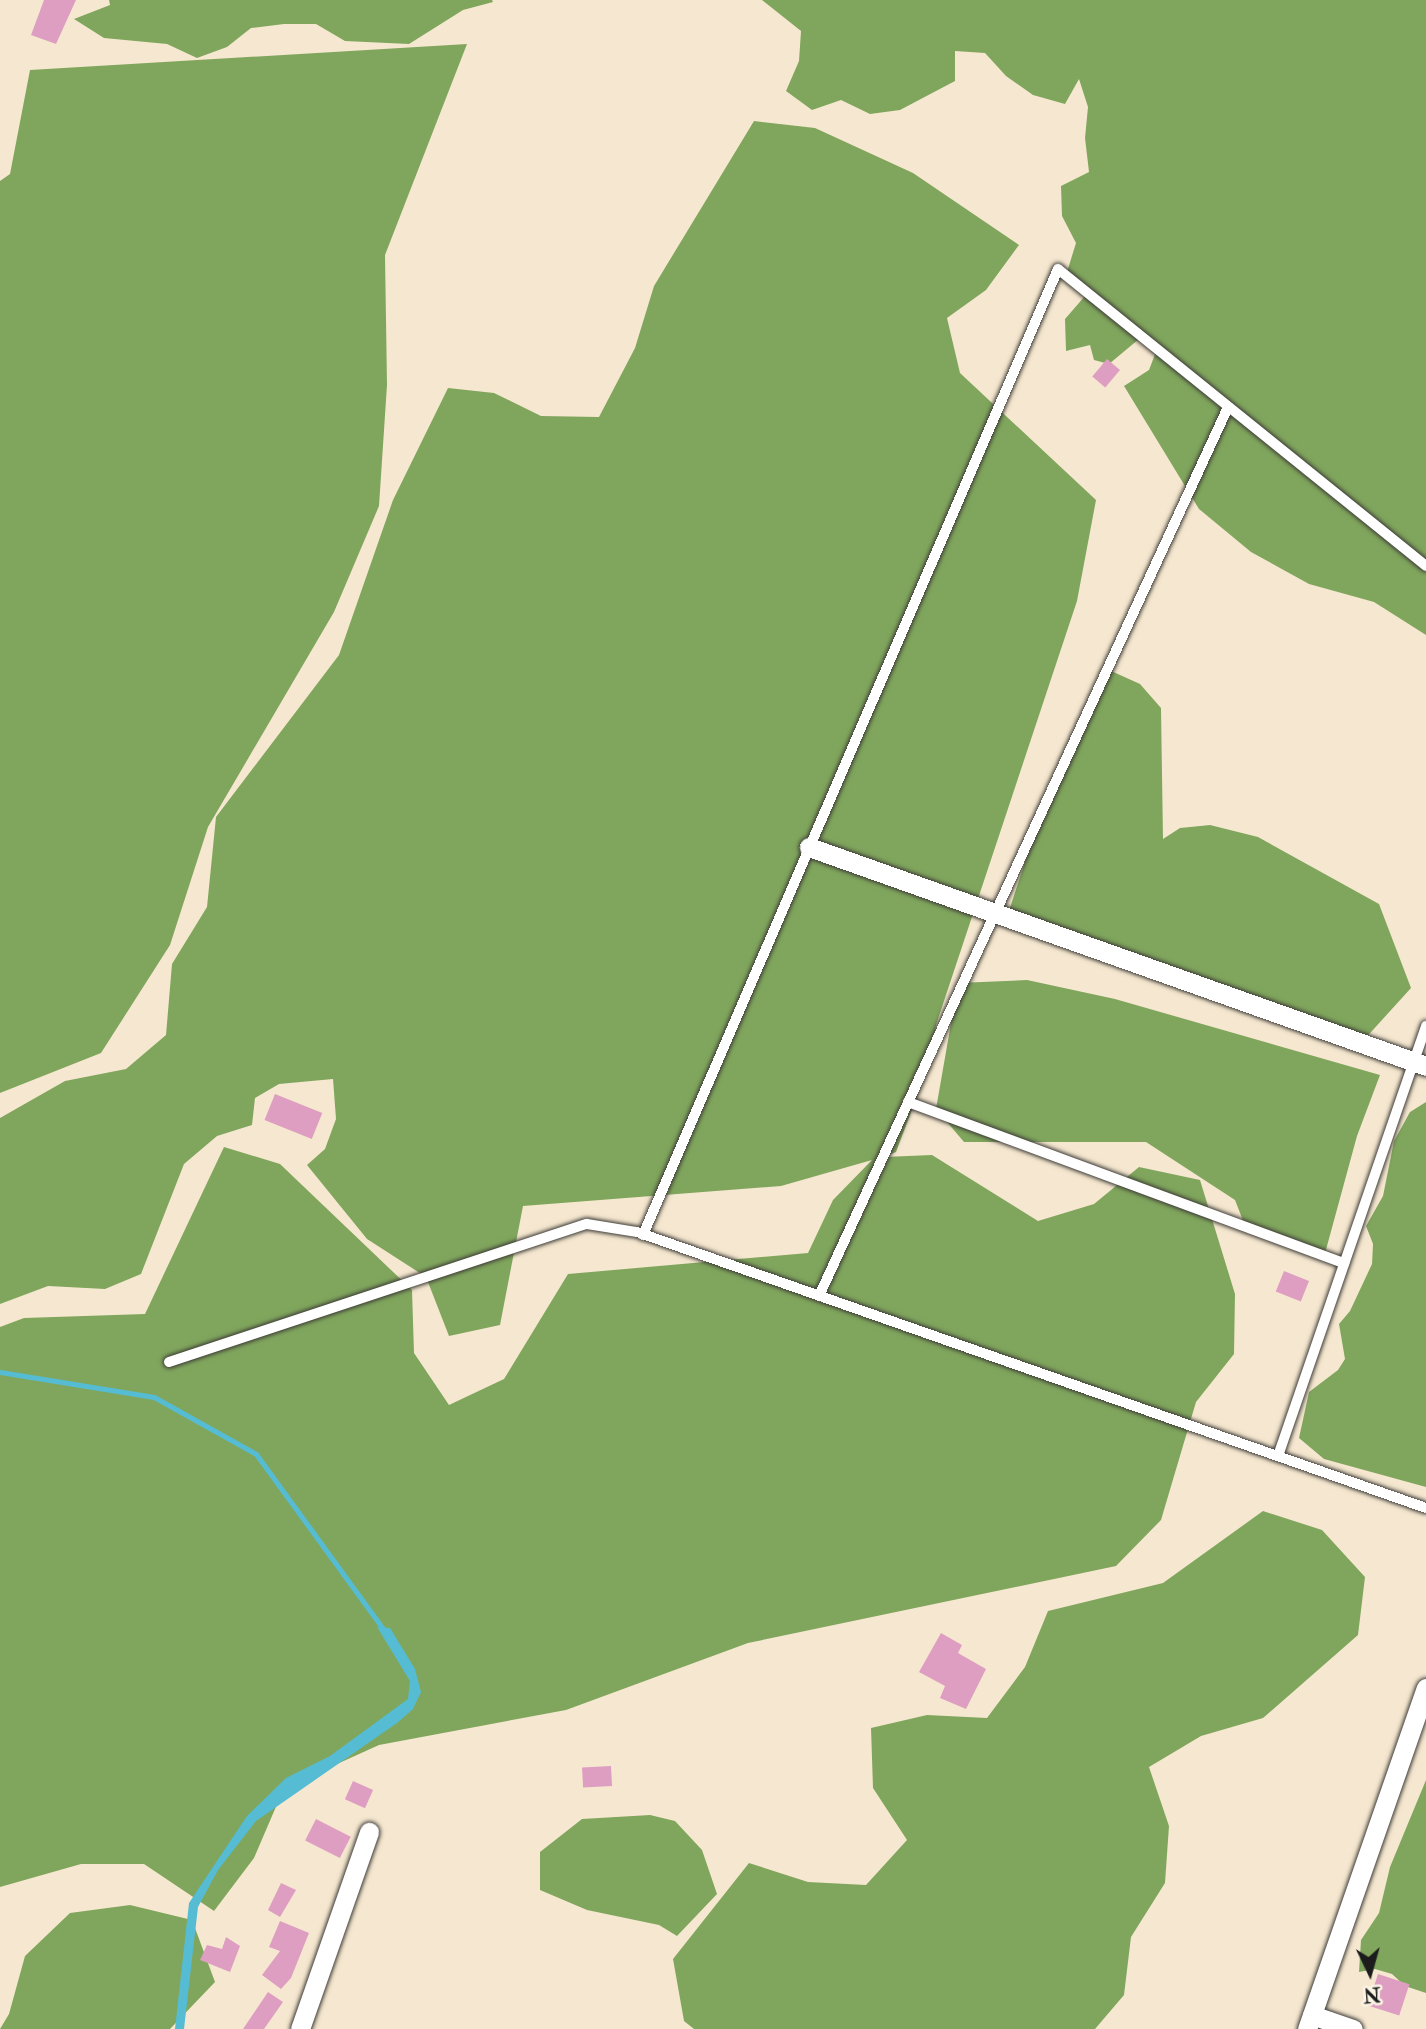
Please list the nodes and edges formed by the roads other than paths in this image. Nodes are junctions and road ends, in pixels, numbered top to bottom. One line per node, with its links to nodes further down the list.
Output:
1 (1228, 407): 2 (lane); 3 (lane); 4 (lane)
2 (1426, 566)
3 (808, 847): 4 (street); 8 (lane)
4 (995, 913): 6 (street); 7 (lane)
5 (1426, 1026): 6 (lane)
6 (1420, 1064): 9 (lane)
7 (908, 1102): 9 (lane); 10 (lane)
8 (643, 1234): 10 (lane); 11 (lane)
9 (1345, 1263): 12 (lane)
10 (819, 1296): 12 (lane)
11 (169, 1362)
12 (1278, 1456): 13 (lane)
13 (1426, 1508)
14 (1426, 1688): 16 (street)
15 (369, 1832): 17 (street)
16 (1310, 2022): 18 (street)
17 (300, 2029)
18 (1353, 2029)

